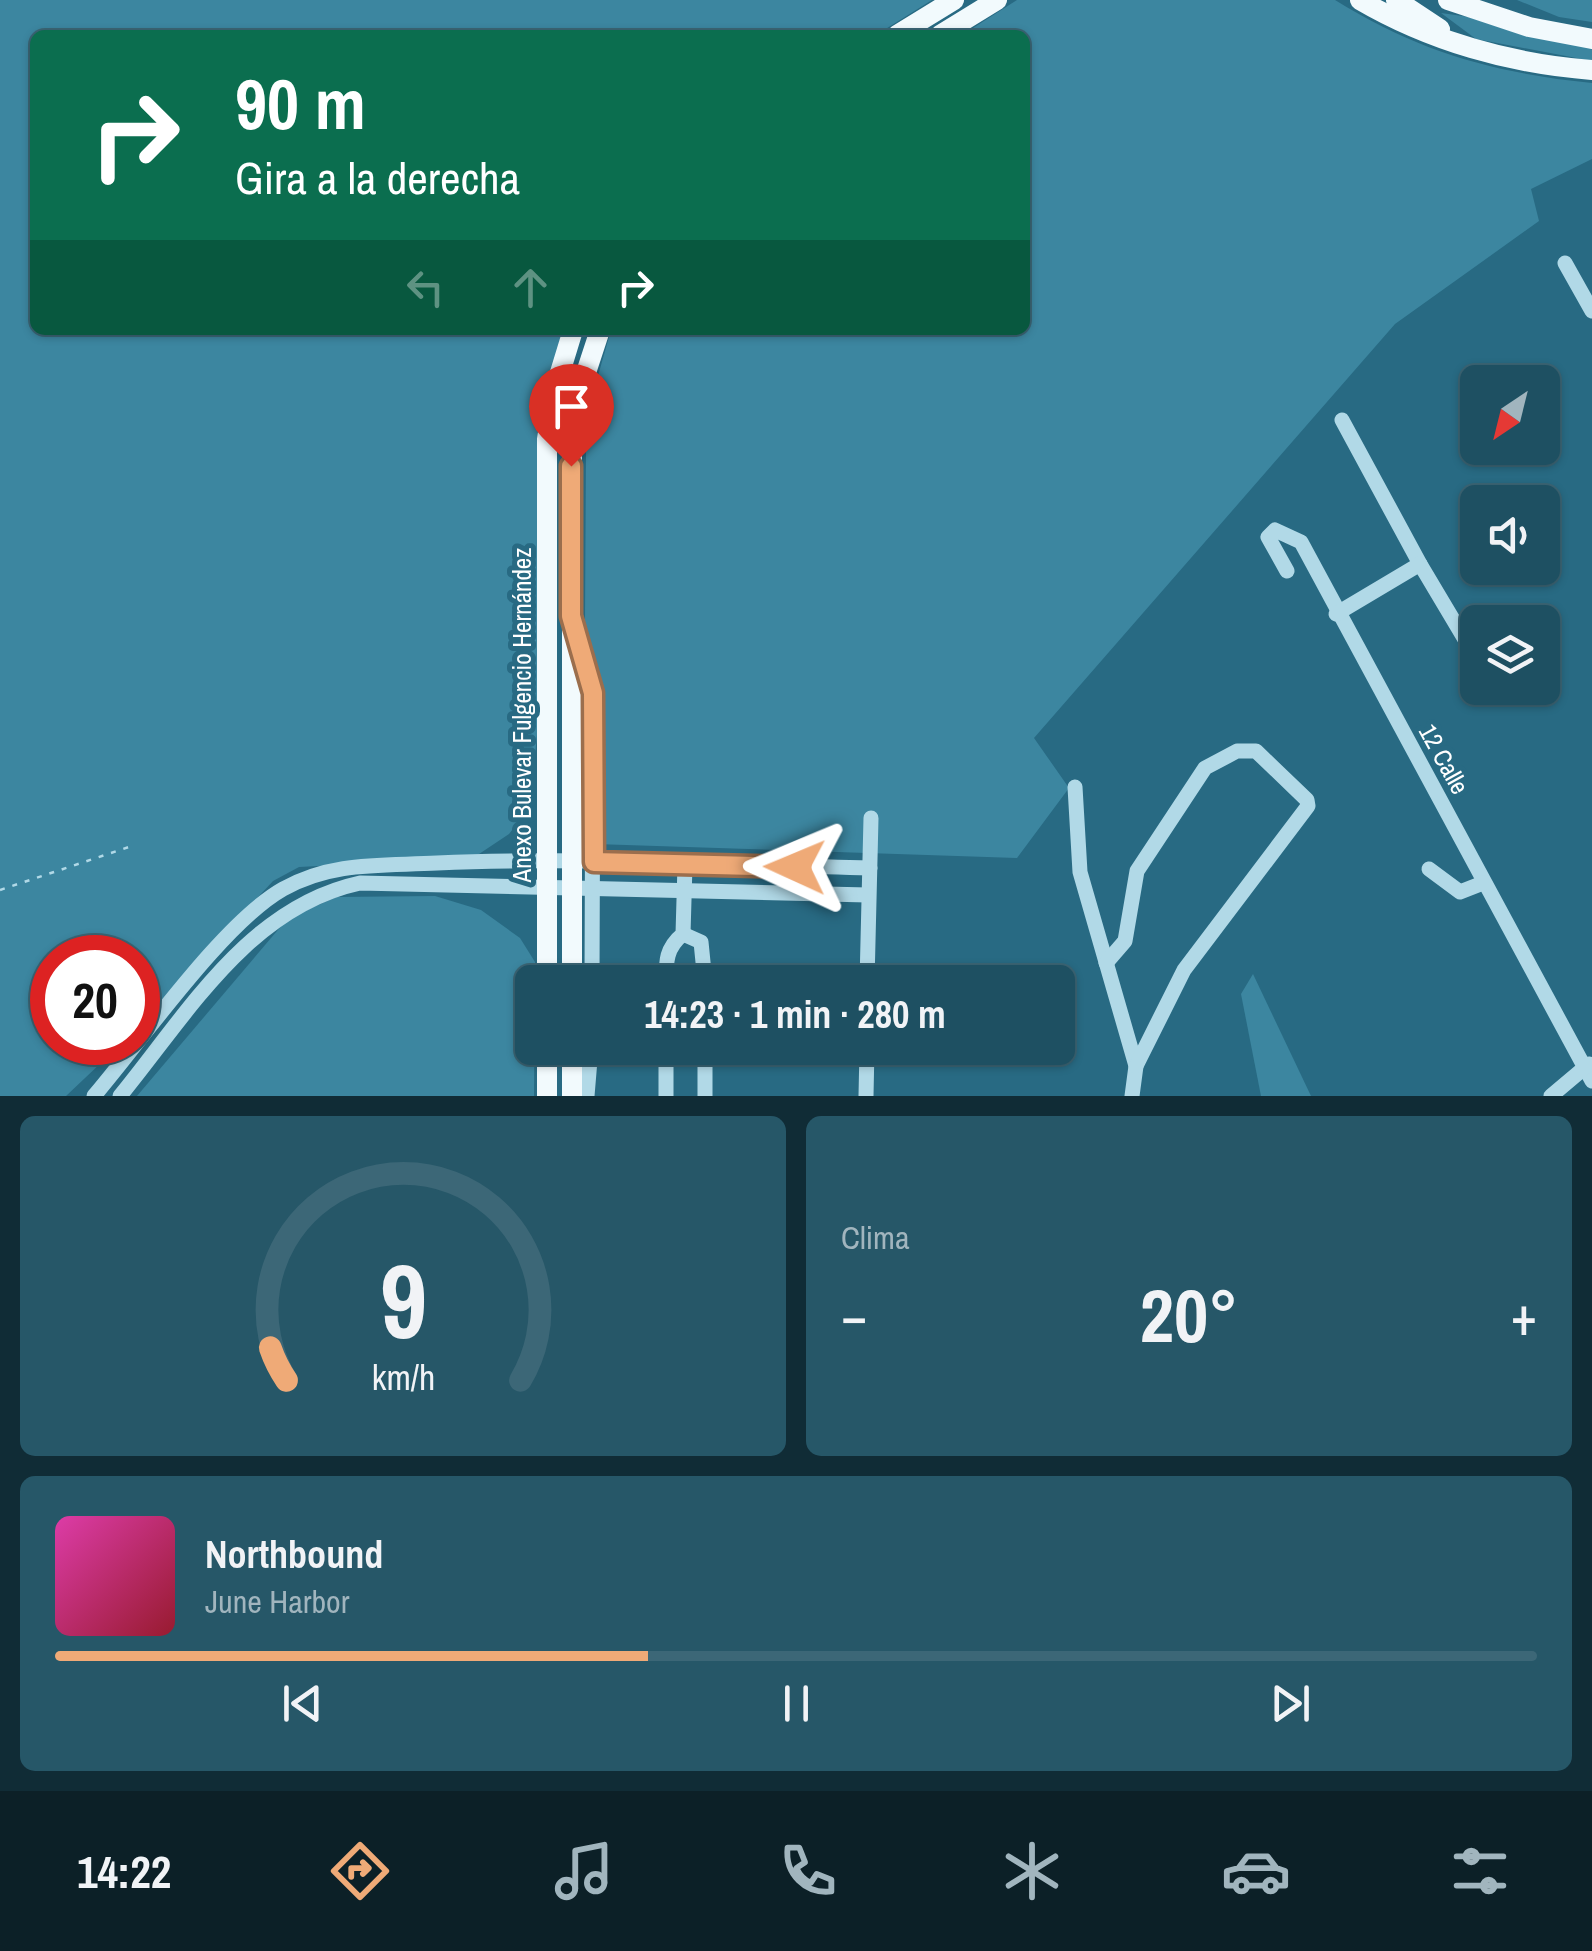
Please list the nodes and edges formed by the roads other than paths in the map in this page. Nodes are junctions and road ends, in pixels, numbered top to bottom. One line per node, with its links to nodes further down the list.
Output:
1 (954, 0): 8 (main road)
2 (997, 0): 9 (main road)
3 (1360, 0): 11 (main road)
4 (1396, 0): 11 (main road)
5 (1448, 0): 7 (main road)
6 (1466, 0): 7 (main road)
7 (1498, 16): 10 (main road)
8 (905, 30)
9 (948, 30)
10 (1592, 40)
11 (1462, 44): 12 (main road)
12 (1592, 70)
13 (1565, 263): 14 (street)
14 (1587, 288): 15 (street)
15 (1592, 311)
16 (571, 335): 26 (main road, Anexo Bulevar Fulgencio Hernández)
17 (598, 335): 22 (main road, Anexo Bulevar Fulgencio Hernández)
18 (1342, 420): 19 (street)
19 (1420, 564): 21 (street); 23 (street)
20 (1286, 571): 21 (street, 12 Calle)
21 (1336, 614): 33 (street, 12 Calle)
22 (571, 616): 27 (main road, Anexo Bulevar Fulgencio Hernández); 28 (street)
23 (1460, 632)
24 (1075, 788): 41 (street)
25 (871, 818): 31 (street)
26 (547, 860): 27 (street); 29 (street); 35 (main road, Anexo Bulevar Fulgencio Hernández)
27 (572, 860): 28 (street); 36 (main road, Anexo Bulevar Fulgencio Hernández)
28 (594, 862): 30 (street); 37 (street)
29 (437, 863): 34 (street); 56 (street)
30 (684, 865): 31 (street); 38 (street)
31 (870, 868): 39 (street)
32 (1429, 868): 33 (street)
33 (1483, 883): 55 (street, 12 Calle)
34 (436, 885): 35 (street); 57 (street)
35 (547, 890): 36 (street); 42 (main road, Anexo Bulevar Fulgencio Hernández)
36 (572, 890): 37 (street); 43 (main road, Anexo Bulevar Fulgencio Hernández)
37 (594, 890): 38 (street); 44 (street)
38 (684, 891): 39 (street); 40 (street)
39 (868, 895): 47 (street)
40 (684, 934): 45 (street); 46 (street)
41 (1106, 963): 54 (street); 54 (street)
42 (547, 965)
43 (572, 965)
44 (592, 965)
45 (666, 965)
46 (704, 965)
47 (868, 965)
48 (547, 1065): 58 (main road)
49 (572, 1065): 59 (main road)
50 (590, 1065): 60 (street)
51 (666, 1065): 61 (street)
52 (705, 1065): 62 (street)
53 (867, 1065): 63 (street)
54 (1136, 1066): 64 (street)
55 (1589, 1070): 65 (street)
56 (94, 1096)
57 (120, 1096)
58 (547, 1096)
59 (572, 1096)
60 (587, 1096)
61 (666, 1096)
62 (705, 1096)
63 (866, 1096)
64 (1132, 1096)
65 (1550, 1096)

